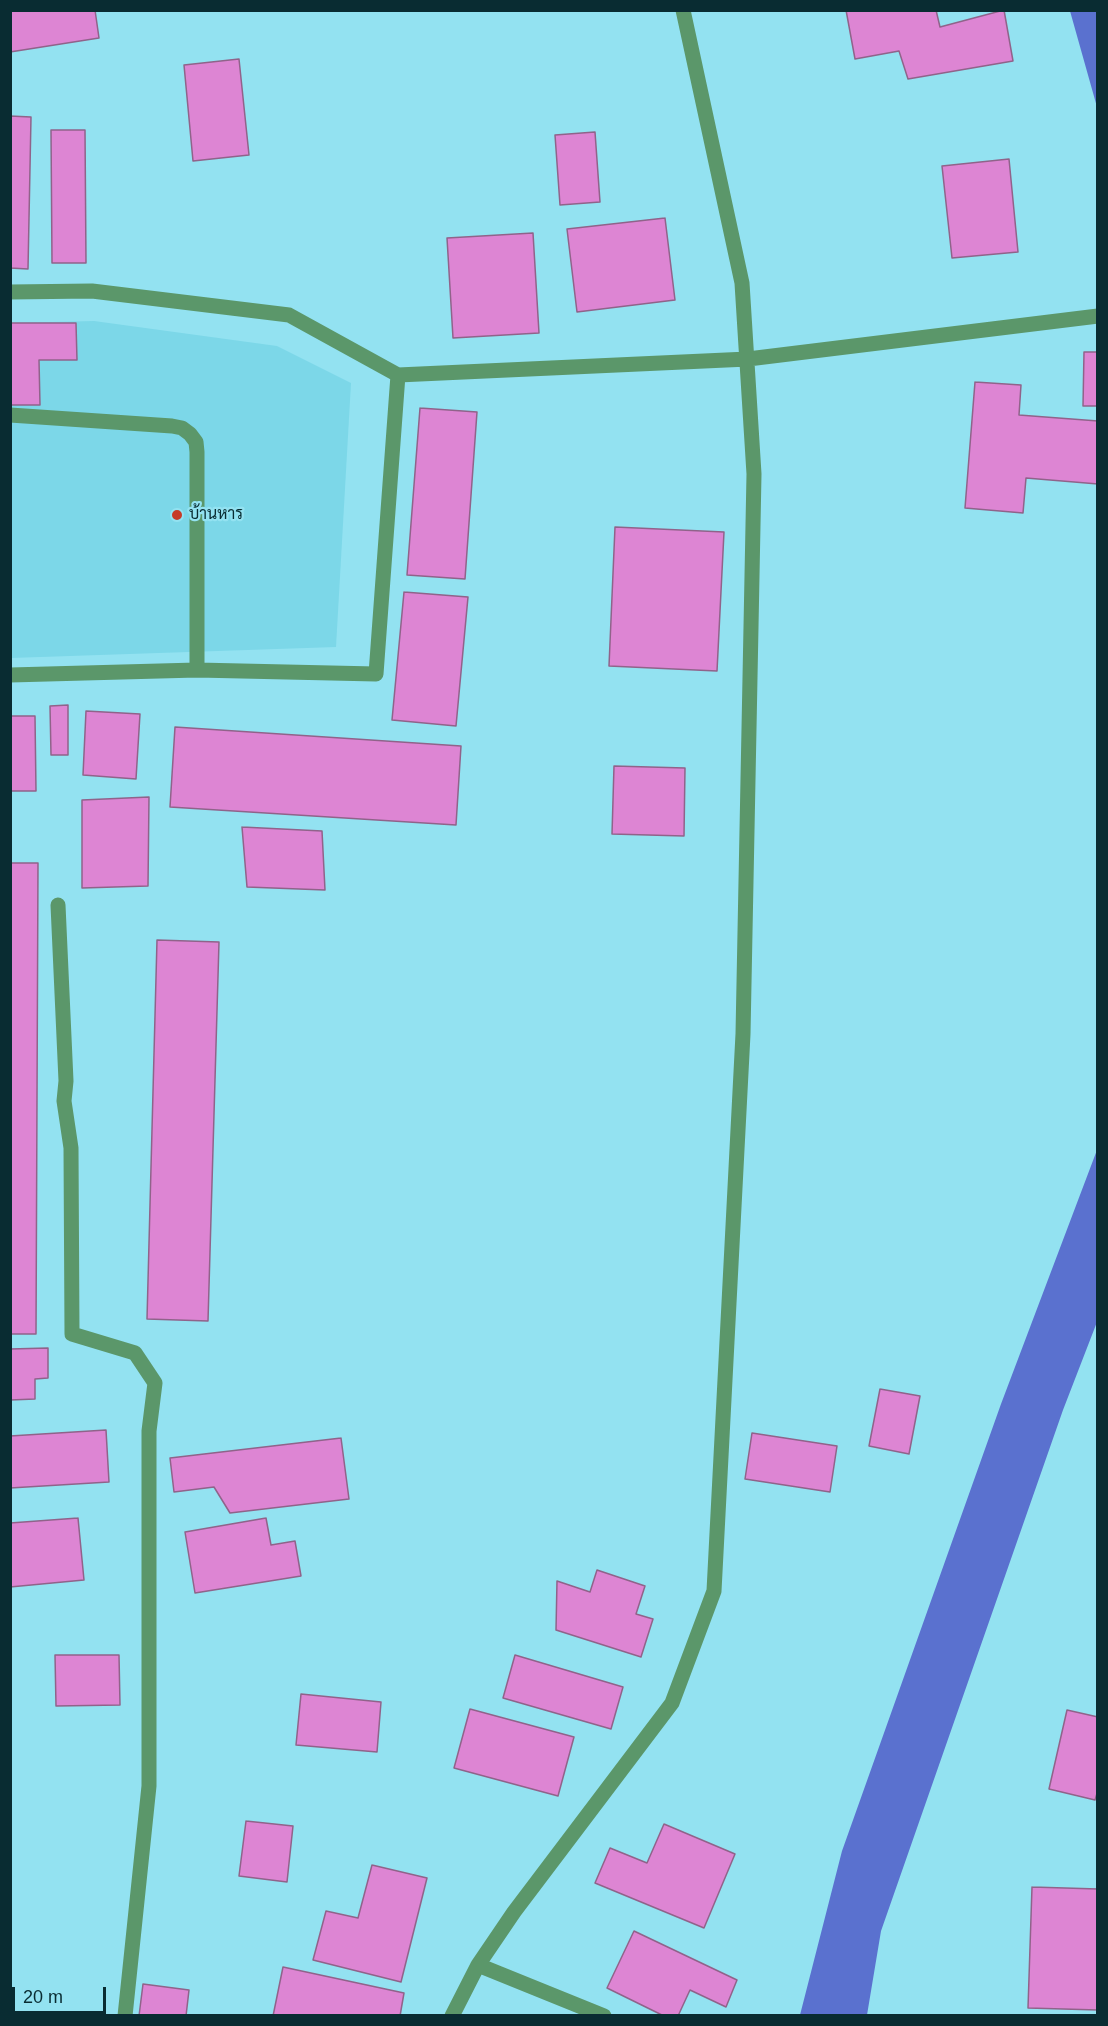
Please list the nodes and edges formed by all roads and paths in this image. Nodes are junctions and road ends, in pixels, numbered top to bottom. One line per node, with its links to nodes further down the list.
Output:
1 (683, 10): 4 (street)
2 (10, 292): 5 (street)
3 (1098, 316): 4 (street)
4 (748, 359): 5 (street); 10 (street)
5 (398, 375): 7 (street)
6 (10, 416): 7 (street)
7 (197, 670): 8 (street)
8 (10, 675)
9 (58, 905): 11 (street)
10 (478, 1965): 12 (street); 13 (street)
11 (125, 2016)
12 (452, 2016)
13 (604, 2016)

